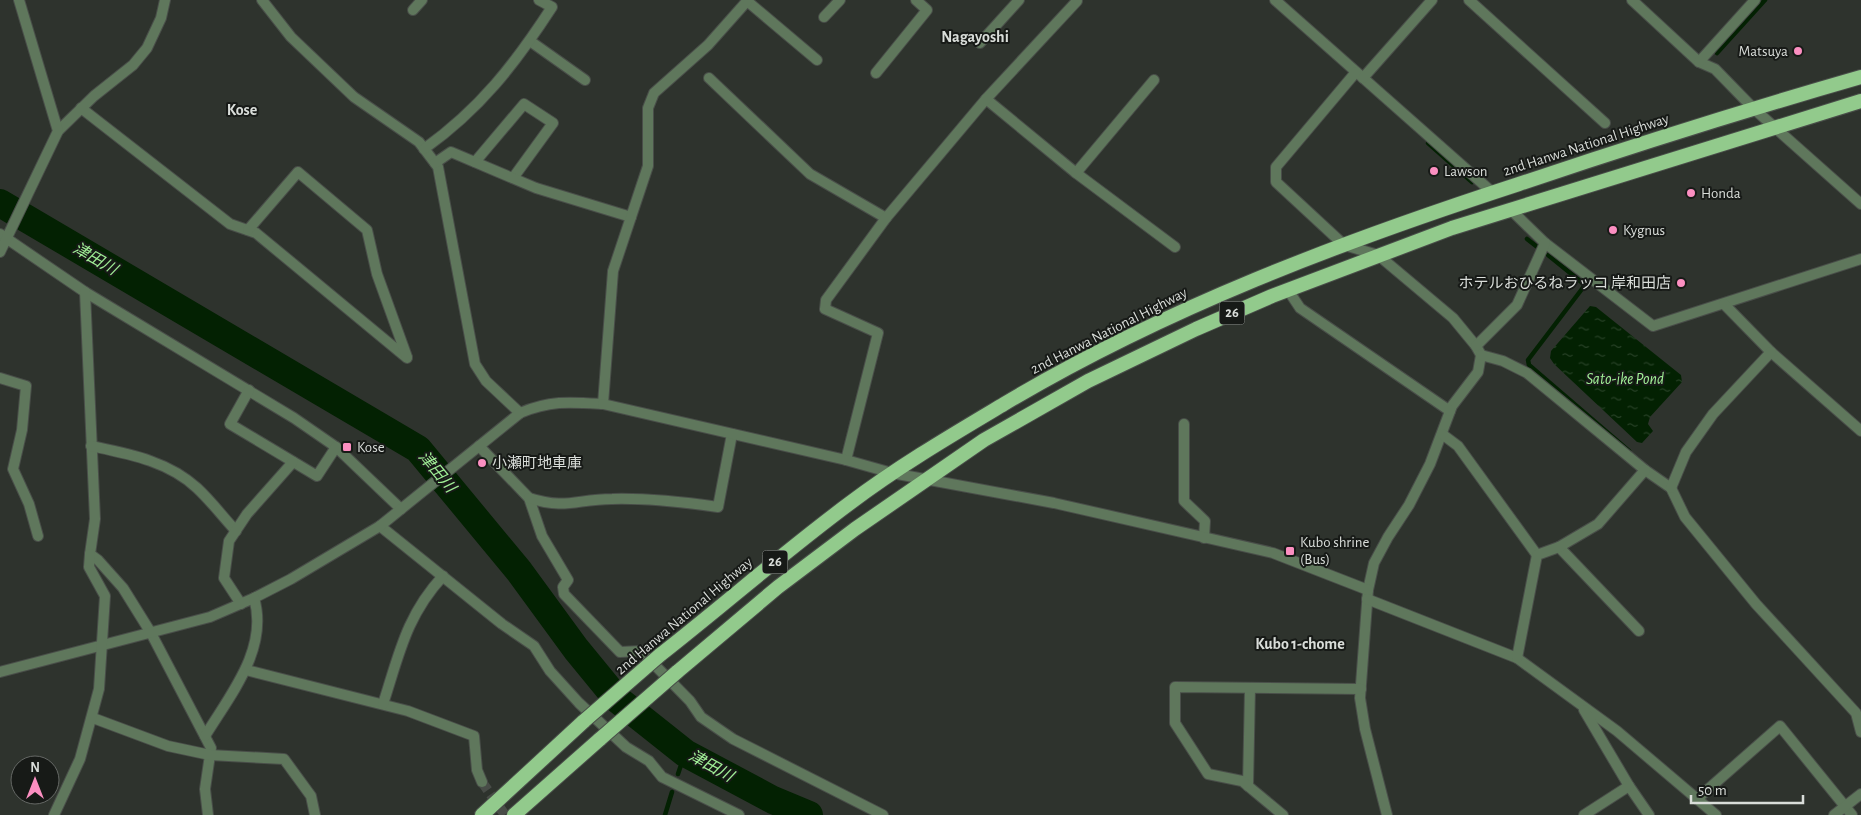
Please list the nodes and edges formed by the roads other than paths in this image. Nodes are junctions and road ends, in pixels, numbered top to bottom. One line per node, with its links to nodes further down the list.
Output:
1 (20, 0): 35 (street)
2 (262, 0): 36 (street)
3 (422, 0): 17 (street)
4 (539, 0): 16 (street)
5 (747, 0): 21 (street); 44 (street)
6 (840, 0): 18 (street)
7 (916, 0): 23 (street)
8 (1019, 0): 20 (street)
9 (1077, 0): 29 (street)
10 (1275, 0): 24 (street)
11 (1432, 0): 24 (street)
12 (1469, 0): 33 (street)
13 (1632, 0): 22 (street)
14 (1755, 0): 22 (street)
15 (167, 1): 31 (street)
16 (554, 3): 19 (street)
17 (413, 10)
18 (824, 17)
19 (530, 41): 27 (street); 36 (street)
20 (980, 43)
21 (817, 60)
22 (1699, 62): 32 (street)
23 (876, 73)
24 (1359, 75): 41 (street); 49 (street)
25 (1861, 77): 32 (highway, 2nd Hanwa National Highway / 26)
26 (710, 78): 45 (street)
27 (585, 80)
28 (1154, 80): 39 (street)
29 (986, 99): 39 (street); 45 (street)
30 (1861, 101): 34 (highway, 26)
31 (82, 108): 35 (street); 46 (street)
32 (1753, 108): 34 (street); 41 (highway, 2nd Hanwa National Highway / 26)
33 (1605, 122)
34 (1776, 128): 42 (street); 43 (highway, 26)
35 (58, 130): 47 (street)
36 (424, 149): 37 (street)
37 (435, 162): 38 (street); 63 (street)
38 (475, 162): 40 (street); 40 (street)
39 (1076, 174): 50 (street)
40 (512, 178): 44 (street)
41 (1492, 192): 49 (highway, 2nd Hanwa National Highway / 26)
42 (1861, 204)
43 (1510, 209): 48 (street); 52 (highway, 26)
44 (631, 217): 61 (street)
45 (886, 218): 71 (street)
46 (248, 230): 46 (street)
47 (3, 236): 51 (street); 55 (street)
48 (1545, 243): 56 (street); 57 (street)
49 (1344, 245): 52 (street); 74 (highway, 2nd Hanwa National Highway / 26)
50 (1175, 247)
51 (0, 252)
52 (1378, 255): 54 (highway, 26); 57 (street)
53 (1861, 259): 56 (street)
54 (1288, 290): 62 (street); 75 (highway, 26)
55 (85, 292): 60 (street); 68 (street)
56 (1724, 304): 58 (street)
57 (1479, 351): 62 (street); 73 (street)
58 (1771, 352): 65 (street); 76 (street)
59 (0, 378): 81 (street)
60 (249, 390): 70 (street); 72 (street)
61 (603, 404): 63 (street); 66 (street)
62 (1450, 410): 67 (street)
63 (520, 412): 69 (street)
64 (1184, 424): 82 (street)
65 (1861, 431)
66 (732, 434): 71 (street); 77 (street)
67 (1442, 434): 85 (street); 87 (street)
68 (91, 446): 80 (street); 84 (street)
69 (479, 446): 77 (street); 78 (street)
70 (336, 447): 72 (street); 78 (street)
71 (846, 460): 74 (street)
72 (293, 462): 80 (street)
73 (1645, 470): 76 (street); 83 (street)
74 (892, 473): 75 (street); 114 (highway, 2nd Hanwa National Highway / 26, bridge)
75 (925, 480): 82 (street); 115 (highway, 26, bridge)
76 (1672, 488): 101 (street)
77 (529, 498): 117 (street)
78 (400, 509): 79 (street)
79 (380, 526): 86 (street); 88 (street)
80 (236, 531): 89 (street)
81 (38, 536)
82 (1204, 538): 87 (street)
83 (1558, 547): 85 (street); 90 (street)
84 (90, 554): 91 (street); 92 (street)
85 (1537, 555): 93 (street)
86 (443, 576): 98 (street); 116 (street)
87 (1368, 595): 93 (street); 97 (street)
88 (254, 598): 89 (street); 94 (street)
89 (241, 604): 91 (street)
90 (1639, 631)
91 (151, 633): 92 (street); 102 (street)
92 (102, 646): 95 (street); 100 (street)
93 (1517, 658): 99 (street)
94 (246, 670): 98 (street); 102 (street)
95 (0, 672)
96 (1250, 688): 97 (street); 105 (street); 105 (street)
97 (1361, 688): 110 (street)
98 (383, 704): 104 (street)
99 (1582, 706): 106 (street); 108 (street)
100 (93, 718): 103 (street); 111 (street)
101 (1861, 732)
102 (205, 736): 103 (street)
103 (210, 756): 112 (street); 113 (street)
104 (482, 782)
105 (1248, 786): 118 (street)
106 (1629, 786): 119 (street); 120 (street)
107 (1861, 794): 109 (street)
108 (1697, 799): 109 (street); 121 (street)
109 (1844, 807): 122 (street); 123 (street)
110 (1386, 814)
111 (54, 815)
112 (208, 815)
113 (315, 815)
114 (482, 815)
115 (514, 815)
116 (739, 815)
117 (883, 815)
118 (1283, 815)
119 (1584, 815)
120 (1650, 815)
121 (1716, 815)
122 (1834, 815)
123 (1852, 815)

